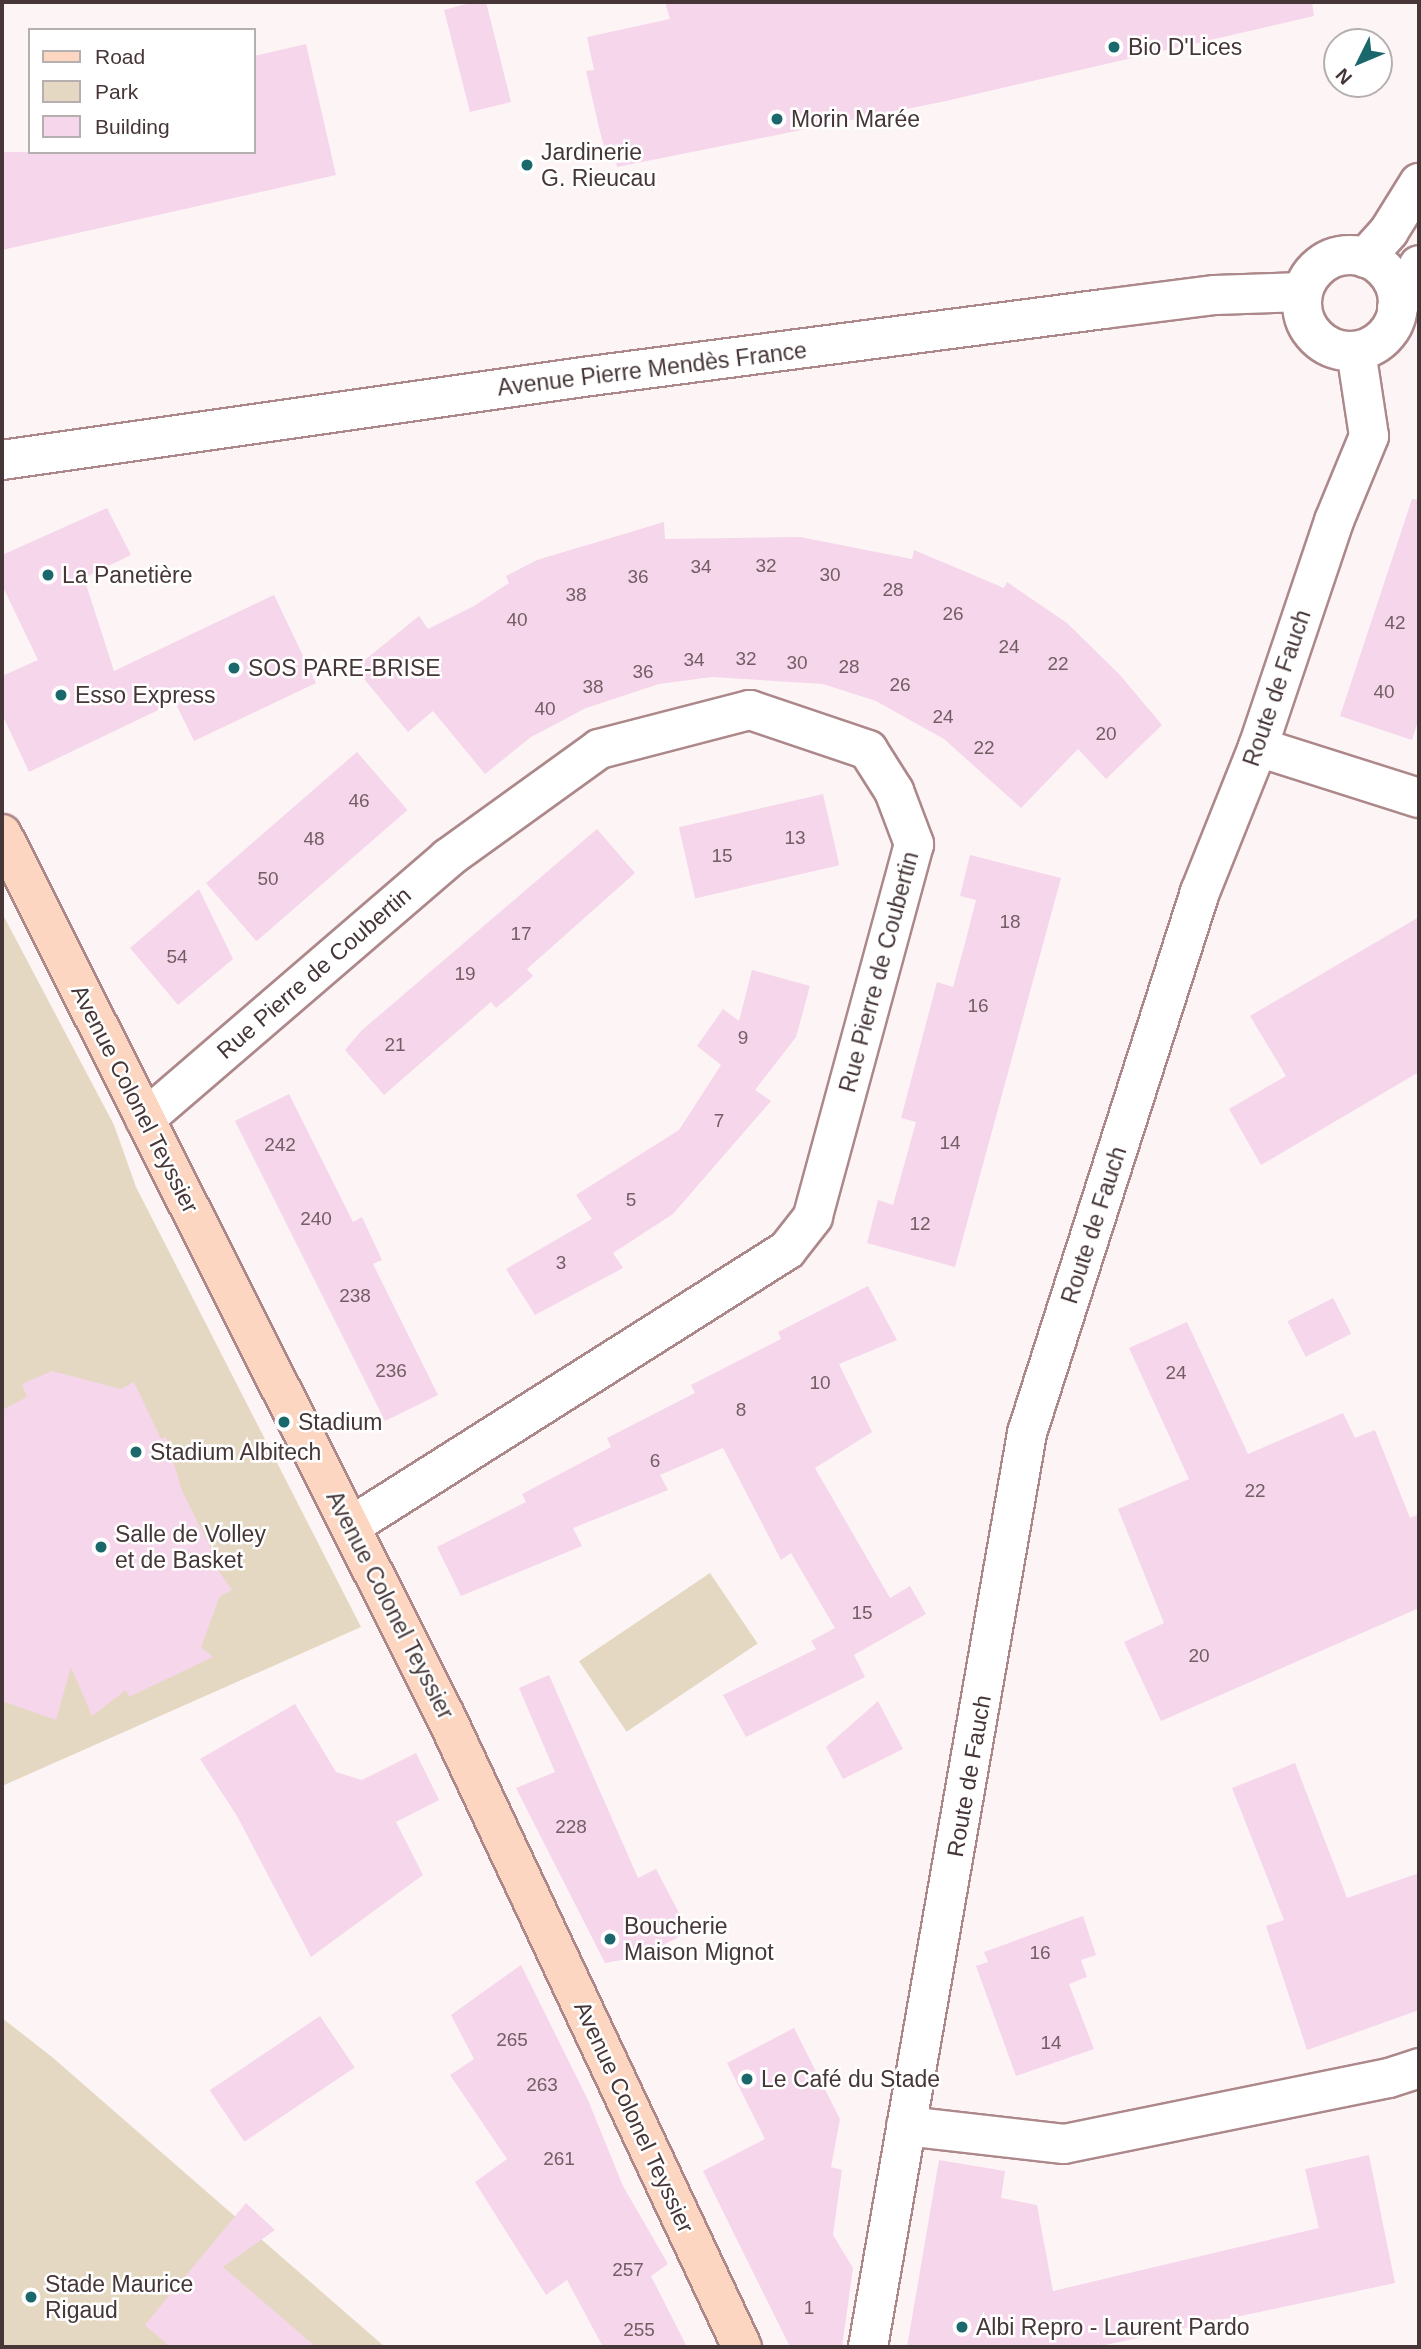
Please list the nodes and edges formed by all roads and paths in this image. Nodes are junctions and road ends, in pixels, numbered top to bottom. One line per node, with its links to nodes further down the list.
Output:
1 (1419, 183): 2 (street)
2 (1365, 258): 4 (street); 5 (street)
3 (1419, 265): 5 (street)
4 (1303, 292): 6 (street); 7 (street, Avenue Pierre Mendès France)
5 (1397, 307): 6 (street)
6 (1356, 351): 8 (street, Route de Fauch)
7 (2, 460)
8 (1258, 747): 9 (street); 14 (street, Route de Fauch)
9 (1419, 798)
10 (2, 834): 11 (main road, Avenue Colonel Teyssier)
11 (145, 1119): 12 (main road, Avenue Colonel Teyssier); 12 (street, Rue Pierre de Coubertin)
12 (351, 1527): 15 (main road, Avenue Colonel Teyssier)
13 (1419, 2068): 14 (street)
14 (906, 2126): 16 (street, Route de Fauch)
15 (743, 2347)
16 (868, 2347)

